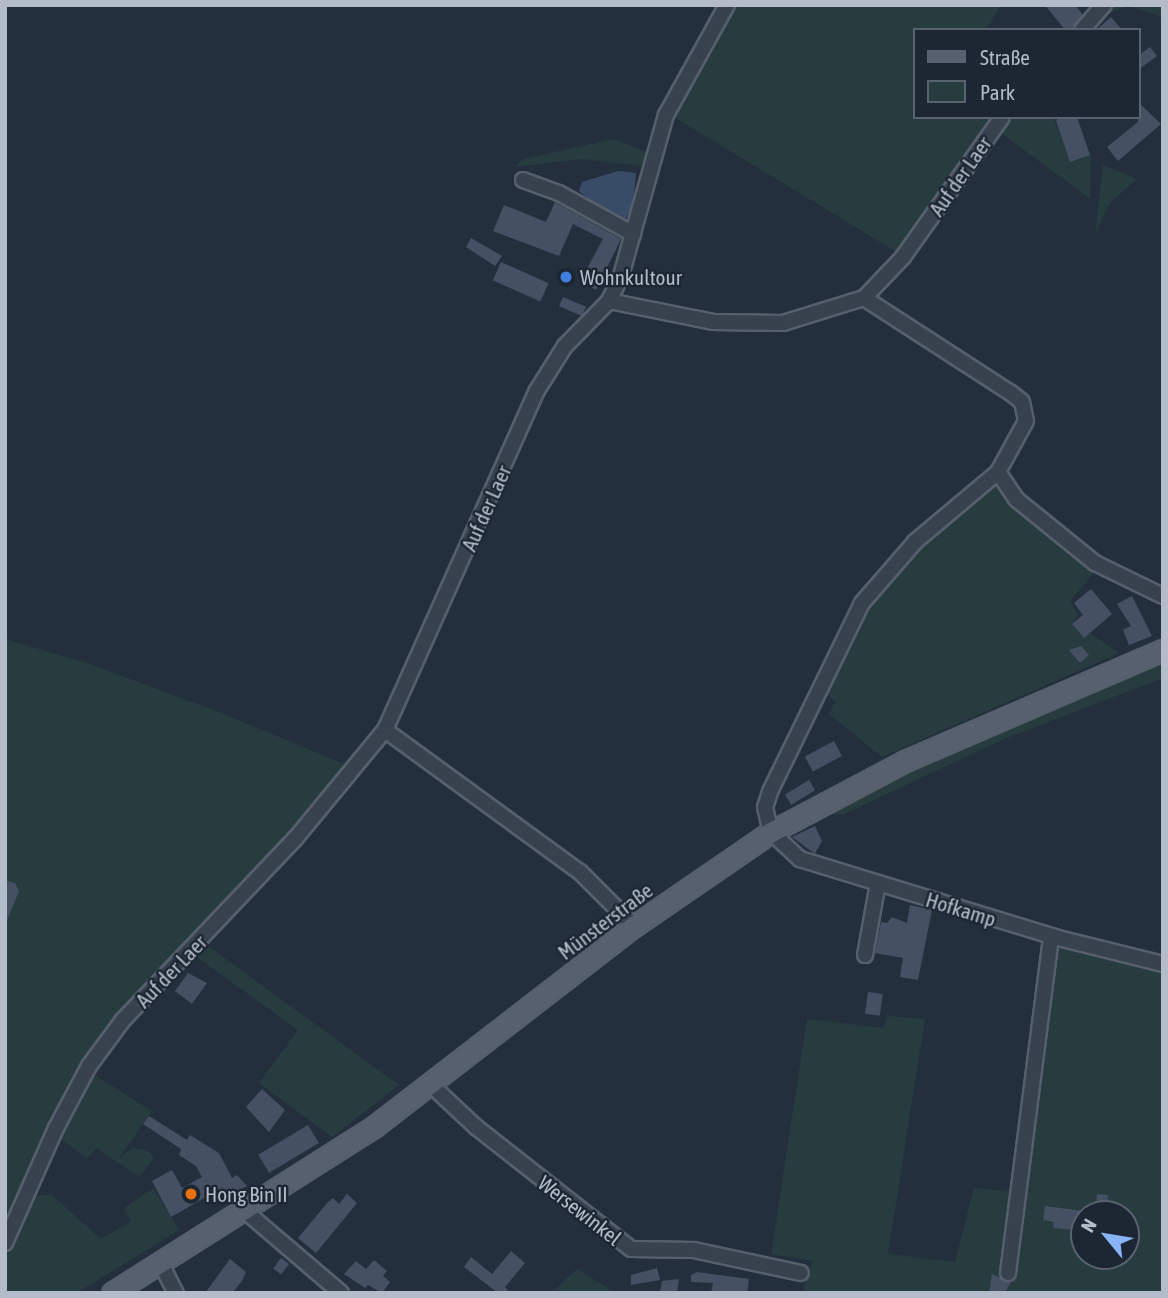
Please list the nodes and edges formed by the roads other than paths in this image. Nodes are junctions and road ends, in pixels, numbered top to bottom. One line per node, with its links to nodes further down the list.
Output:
1 (727, 5): 6 (street, Auf der Laer)
2 (1104, 5): 3 (street)
3 (1084, 28)
4 (1001, 119): 7 (street, Auf der Laer)
5 (523, 180): 6 (street)
6 (633, 234): 8 (street, Auf der Laer)
7 (864, 298): 8 (street, Auf der Laer); 9 (street)
8 (609, 300): 12 (street, Auf der Laer)
9 (998, 472): 10 (street); 13 (street)
10 (1163, 596)
11 (1163, 650): 13 (main road, Münsterstraße)
12 (385, 730): 15 (street); 21 (street, Auf der Laer)
13 (771, 832): 14 (street, Hofkamp); 15 (main road, Münsterstraße)
14 (878, 883): 16 (street, Hofkamp); 17 (street)
15 (634, 926): 19 (main road, Münsterstraße)
16 (1051, 936): 18 (street, Hofkamp); 24 (street)
17 (865, 956)
18 (1163, 964)
19 (430, 1084): 20 (main road, Münsterstraße); 23 (street, Wersewinkel)
20 (245, 1211): 22 (main road, Münsterstraße); 27 (street)
21 (5, 1243)
22 (161, 1264): 25 (main road, Münsterstraße); 26 (street)
23 (801, 1273)
24 (1008, 1273)
25 (112, 1293)
26 (176, 1293)
27 (341, 1293)

